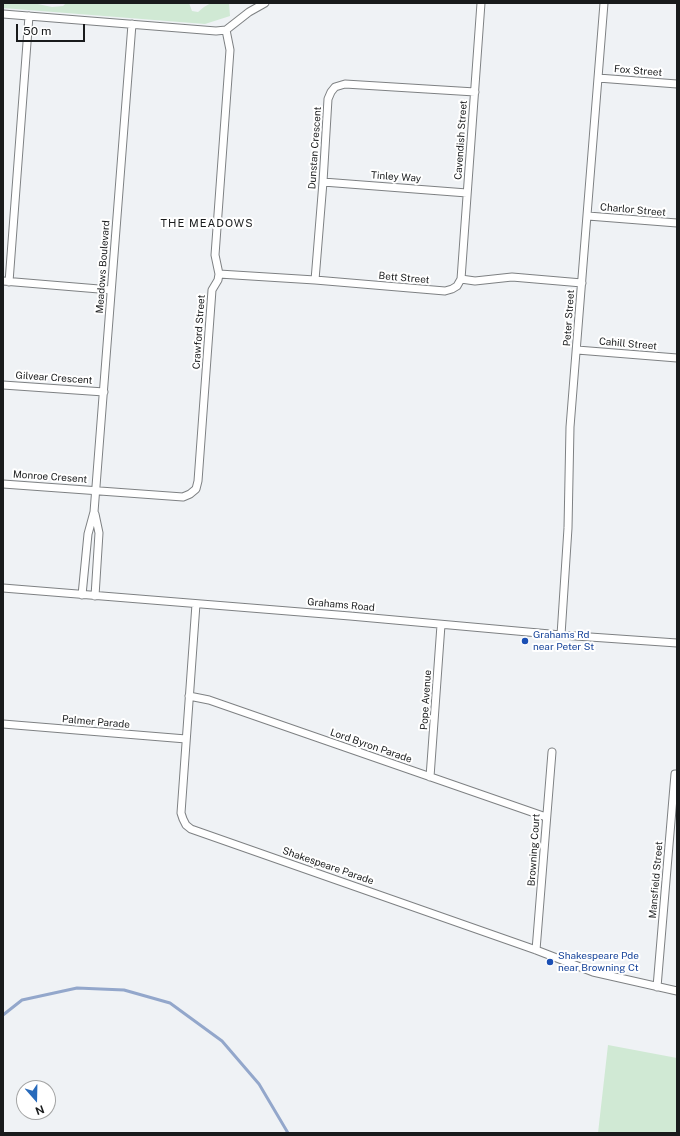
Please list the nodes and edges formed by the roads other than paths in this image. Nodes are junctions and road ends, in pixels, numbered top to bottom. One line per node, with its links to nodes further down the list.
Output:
1 (265, 3): 7 (street)
2 (481, 3): 10 (street, Cavendish Street)
3 (604, 3): 8 (street, Peter Street)
4 (3, 14): 5 (street)
5 (29, 16): 6 (street); 18 (street)
6 (132, 24): 7 (street); 20 (street, Meadows Boulevard)
7 (226, 30): 15 (street)
8 (598, 78): 9 (street, Fox Street); 13 (street, Peter Street)
9 (677, 84)
10 (475, 92): 11 (street, Dunstan Crescent); 12 (street, Cavendish Street)
11 (323, 182): 12 (street, Tinley Way); 17 (street, Dunstan Crescent)
12 (467, 193): 16 (street, Cavendish Street)
13 (588, 216): 14 (street, Charlor Street); 19 (street, Peter Street)
14 (677, 223)
15 (219, 274): 17 (street, Bett Street); 26 (street, Crawford Street)
16 (460, 279): 17 (street, Bett Street); 19 (street)
17 (315, 280)
18 (6, 281): 20 (street)
19 (582, 283): 21 (street, Peter Street)
20 (111, 290): 24 (street, Meadows Boulevard)
21 (577, 350): 22 (street, Cahill Street); 33 (street, Peter Street)
22 (677, 358)
23 (3, 385): 24 (street, Gilvear Crescent)
24 (104, 392): 26 (street, Meadows Boulevard)
25 (3, 484): 26 (street, Monroe Cresent)
26 (96, 491): 27 (street, Meadows Boulevard)
27 (94, 512): 29 (street, Meadows Boulevard); 30 (street, Meadows Boulevard)
28 (3, 588): 29 (street, Grahams Road)
29 (82, 595): 30 (street, Grahams Road)
30 (95, 596): 31 (street, Grahams Road)
31 (196, 604): 32 (street, Grahams Road); 35 (street, Shakespeare Parade)
32 (441, 624): 33 (street, Grahams Road); 40 (street, Pope Avenue)
33 (561, 635): 34 (street, Grahams Road)
34 (677, 643)
35 (189, 696): 37 (street, Shakespeare Parade); 40 (street, Lord Byron Parade)
36 (3, 724): 37 (street, Palmer Parade)
37 (186, 739): 42 (street, Shakespeare Parade)
38 (552, 752): 41 (street, Browning Court)
39 (676, 774): 43 (street, Mansfield Street)
40 (430, 777): 41 (street, Lord Byron Parade)
41 (546, 817): 42 (street, Browning Court)
42 (536, 950): 43 (street, Shakespeare Parade)
43 (657, 987): 44 (street, Shakespeare Parade)
44 (677, 991)

